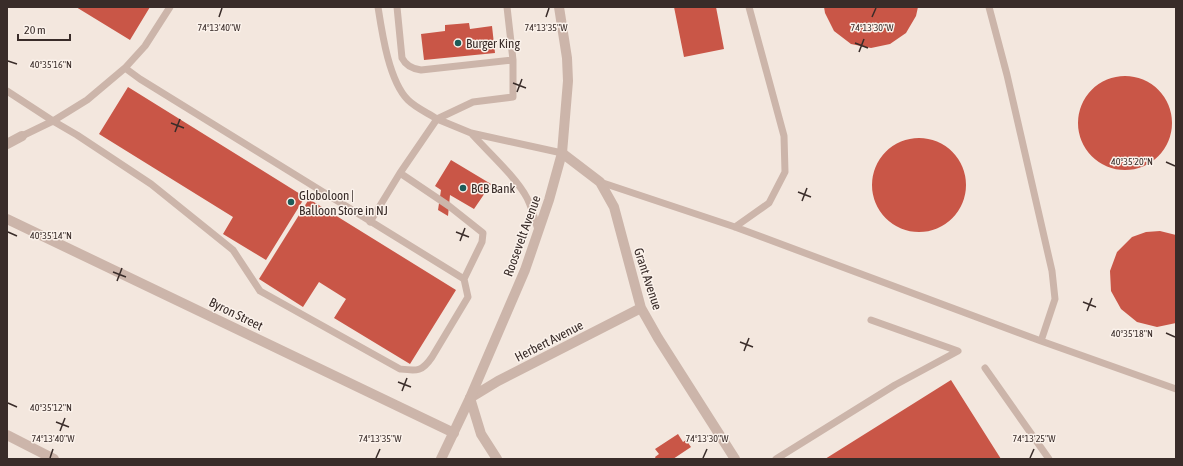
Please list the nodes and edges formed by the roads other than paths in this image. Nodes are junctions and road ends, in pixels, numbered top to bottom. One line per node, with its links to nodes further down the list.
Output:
1 (170, 7): 9 (lane)
2 (378, 7): 11 (lane)
3 (397, 7): 8 (lane)
4 (507, 7): 8 (lane)
5 (559, 7): 16 (street, Roosevelt Avenue)
6 (749, 7): 21 (lane)
7 (989, 7): 26 (lane)
8 (513, 60): 11 (lane)
9 (124, 68): 12 (lane); 20 (lane)
10 (7, 91): 12 (lane)
11 (437, 119): 13 (lane); 17 (lane)
12 (53, 121): 14 (lane); 23 (lane)
13 (471, 133): 16 (lane); 22 (lane)
14 (22, 136): 15 (street)
15 (7, 144)
16 (562, 153): 18 (street, Grant Avenue); 22 (street, Roosevelt Avenue)
17 (400, 173): 20 (lane); 23 (lane)
18 (600, 182): 21 (lane); 24 (street, Grant Avenue)
19 (7, 219): 30 (street, Byron Street)
20 (370, 222): 23 (lane)
21 (735, 227): 26 (lane)
22 (538, 232): 29 (street, Roosevelt Avenue)
23 (464, 279)
24 (641, 308): 29 (street, Herbert Avenue); 35 (street, Grant Avenue)
25 (871, 320): 36 (lane)
26 (1041, 341): 28 (lane)
27 (985, 368): 37 (lane)
28 (1176, 389)
29 (470, 398): 30 (street, Roosevelt Avenue); 34 (street)
30 (454, 433): 33 (street, Roosevelt Avenue)
31 (7, 435): 32 (street)
32 (54, 459)
33 (441, 459)
34 (496, 459)
35 (735, 459)
36 (776, 459)
37 (1049, 459)

